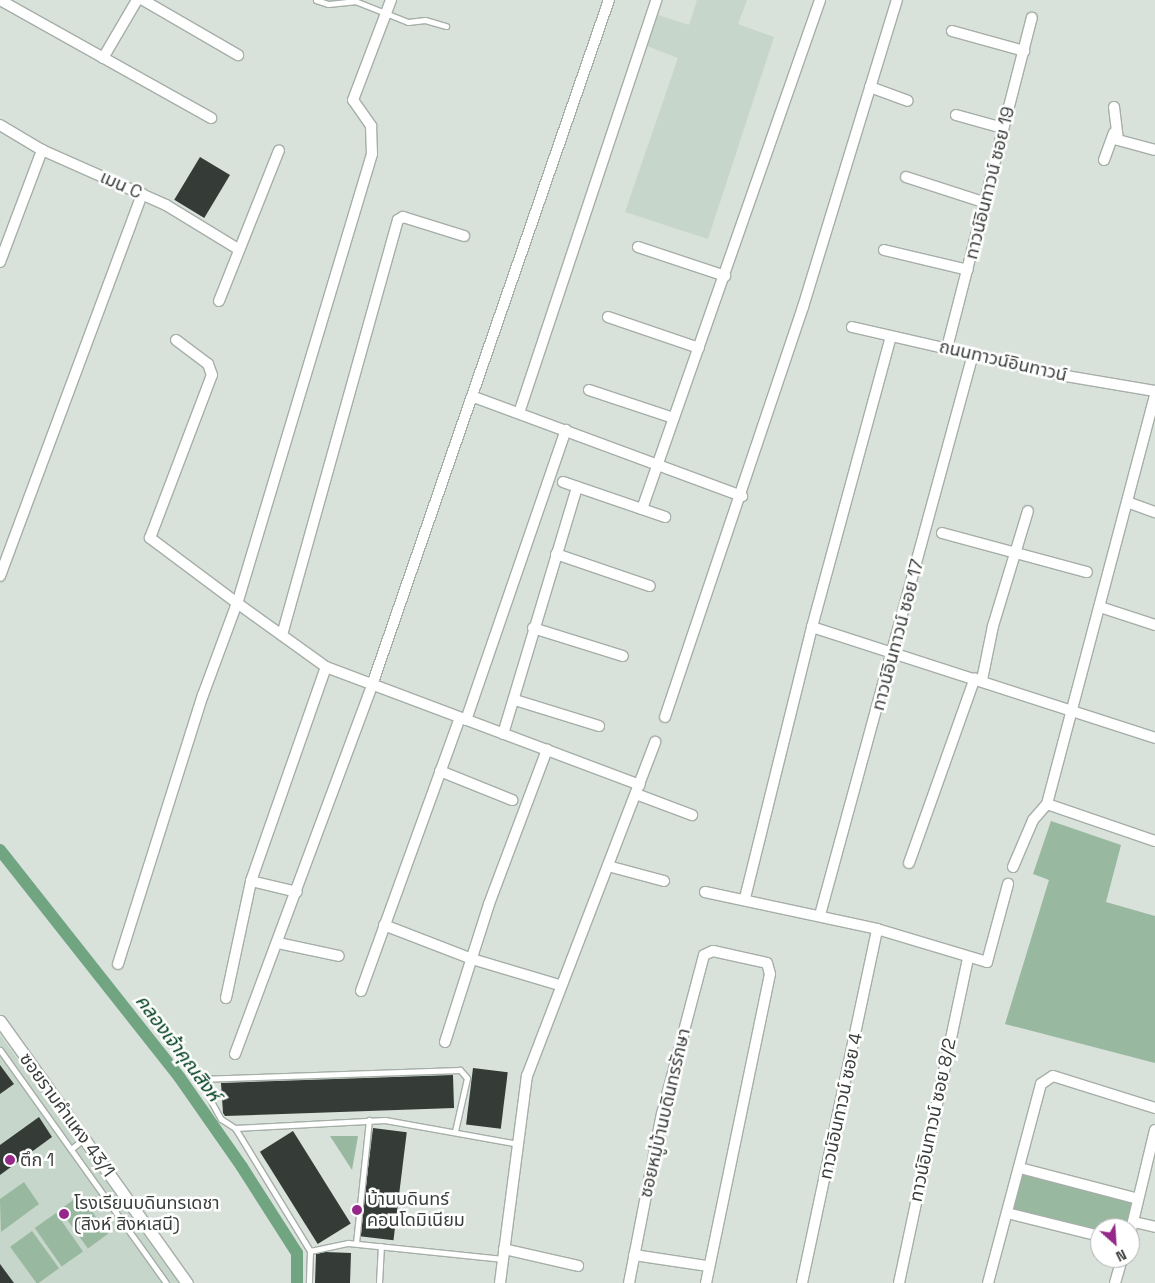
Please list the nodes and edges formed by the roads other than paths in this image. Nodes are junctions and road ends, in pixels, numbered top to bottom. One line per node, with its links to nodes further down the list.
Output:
1 (0, 0): 16 (street)
2 (137, 0): 16 (street)
3 (143, 0): 15 (street)
4 (316, 0): 10 (lane)
5 (391, 0): 10 (street)
6 (656, 0): 51 (street)
7 (820, 0): 38 (street)
8 (897, 0): 17 (street)
9 (606, 1): 50 (street)
10 (385, 15): 12 (lane); 69 (street)
11 (1032, 18): 14 (street, ทาวน์อินทาวน์ ซอย 19)
12 (446, 26)
13 (952, 31): 14 (street)
14 (1024, 50): 23 (street, ทาวน์อินทาวน์ ซอย 19)
15 (238, 54)
16 (103, 58): 21 (street)
17 (870, 87): 18 (street); 57 (street)
18 (908, 101)
19 (1114, 107): 24 (street)
20 (956, 115): 23 (street)
21 (211, 118)
22 (0, 125): 25 (street, เมน C)
23 (1003, 128): 31 (street, ทาวน์อินทาวน์ ซอย 19)
24 (1114, 133): 27 (street); 28 (street)
25 (42, 150): 30 (street, เมน C); 36 (street)
26 (279, 150): 34 (street)
27 (1155, 150)
28 (1104, 160)
29 (906, 177): 31 (street)
30 (142, 194): 34 (street, เมน C); 67 (street)
31 (983, 202): 37 (street, ทาวน์อินทาวน์ ซอย 19)
32 (464, 236): 74 (street)
33 (638, 247): 38 (street)
34 (238, 249): 39 (street)
35 (884, 250): 37 (street)
36 (0, 262)
37 (968, 270): 45 (street, ทาวน์อินทาวน์ ซอย 19)
38 (725, 276): 44 (street)
39 (219, 301)
40 (608, 317): 44 (street)
41 (852, 327): 42 (street, ถนนทาวน์อินทาวน์)
42 (891, 337): 45 (street, ถนนทาวน์อินทาวน์); 72 (street)
43 (176, 340): 69 (street)
44 (699, 348): 52 (street)
45 (947, 348): 46 (street, ถนนทาวน์อินทาวน์)
46 (973, 354): 48 (street, ถนนทาวน์อินทาวน์); 75 (street, ทาวน์อินทาวน์ ซอย 17)
47 (589, 390): 52 (street)
48 (1155, 391)
49 (1155, 396): 58 (street)
50 (474, 397): 51 (street); 79 (street)
51 (519, 413): 53 (street)
52 (673, 418): 54 (street)
53 (566, 430): 54 (street); 83 (street)
54 (659, 464): 57 (street); 59 (street)
55 (564, 482): 56 (street)
56 (577, 487): 59 (street); 65 (street)
57 (742, 496): 82 (street)
58 (1127, 502): 61 (street); 70 (street)
59 (642, 509): 62 (street)
60 (1028, 511): 64 (street)
61 (1155, 512)
62 (665, 517)
63 (942, 533): 64 (street)
64 (1014, 553): 66 (street); 78 (street)
65 (556, 554): 68 (street); 73 (street)
66 (1087, 572)
67 (0, 576)
68 (650, 586)
69 (237, 603): 74 (street); 111 (street)
70 (1100, 607): 71 (street); 81 (street)
71 (1155, 625)
72 (812, 627): 75 (street); 103 (street)
73 (533, 628): 76 (street); 80 (street)
74 (282, 635): 77 (street)
75 (895, 652): 78 (street); 104 (street, ทาวน์อินทาวน์ ซอย 17)
76 (623, 656)
77 (326, 667): 79 (street); 98 (street)
78 (978, 679): 81 (street); 95 (street)
79 (372, 685): 83 (street); 101 (street)
80 (515, 700): 84 (street); 85 (street)
81 (1072, 710): 86 (street); 92 (street)
82 (665, 717)
83 (463, 719): 85 (street); 89 (street)
84 (599, 726)
85 (503, 734): 88 (street)
86 (1155, 738)
87 (655, 742): 90 (street)
88 (547, 750): 90 (street); 110 (street)
89 (440, 771): 91 (street); 105 (street)
90 (638, 790): 93 (street); 96 (street)
91 (512, 800)
92 (1047, 804): 94 (street); 97 (street)
93 (692, 815)
94 (1155, 841)
95 (909, 863)
96 (608, 866): 99 (street); 112 (street)
97 (1013, 867)
98 (251, 881): 101 (street); 114 (street)
99 (664, 881)
100 (1008, 884): 109 (street)
101 (296, 892): 107 (street)
102 (705, 892): 103 (street)
103 (746, 898): 104 (street)
104 (820, 915): 106 (street)
105 (384, 925): 110 (street); 113 (street)
106 (877, 929): 109 (street); 149 (street, ทาวน์อินทาวน์ ซอย 4)
107 (278, 943): 108 (street); 118 (street)
108 (339, 956)
109 (968, 957): 150 (street, ทาวน์อินทาวน์ ซอย 8/2)
110 (472, 959): 112 (street); 116 (street)
111 (118, 964)
112 (559, 985): 125 (street)
113 (361, 991)
114 (226, 998)
115 (0, 1021): 124 (street, ซอยรามคำแหง 43/1)
116 (445, 1042)
117 (0, 1050): 126 (lane)
118 (235, 1054)
119 (1155, 1108): 127 (street)
120 (369, 1120): 121 (lane); 123 (lane); 134 (lane)
121 (234, 1128): 123 (lane); 136 (lane)
122 (1155, 1130): 128 (street)
123 (455, 1131): 125 (lane)
124 (84, 1139): 126 (lane); 143 (street, ซอยรามคำแหง 43/1)
125 (518, 1144): 137 (street)
126 (71, 1149): 142 (lane)
127 (1020, 1168): 128 (street); 129 (street)
128 (1138, 1199): 130 (street)
129 (1008, 1213): 133 (street); 151 (street)
130 (1135, 1218)
131 (1140, 1223): 132 (street)
132 (1155, 1227)
133 (1090, 1234)
134 (356, 1243): 135 (lane); 136 (lane)
135 (381, 1246): 137 (lane); 145 (lane)
136 (310, 1251): 144 (lane)
137 (504, 1254): 139 (street); 146 (street)
138 (634, 1255): 140 (street); 140 (street, ซอยหมู่บ้านบดินทรรักษา); 147 (street, ซอยหมู่บ้านบดินทรรักษา)
139 (578, 1266)
140 (708, 1266): 148 (street)
141 (1119, 1268): 152 (street)
142 (166, 1283)
143 (187, 1283)
144 (309, 1283)
145 (380, 1283)
146 (500, 1283)
147 (630, 1283)
148 (706, 1283)
149 (802, 1283)
150 (899, 1283)
151 (988, 1283)
152 (1114, 1283)

